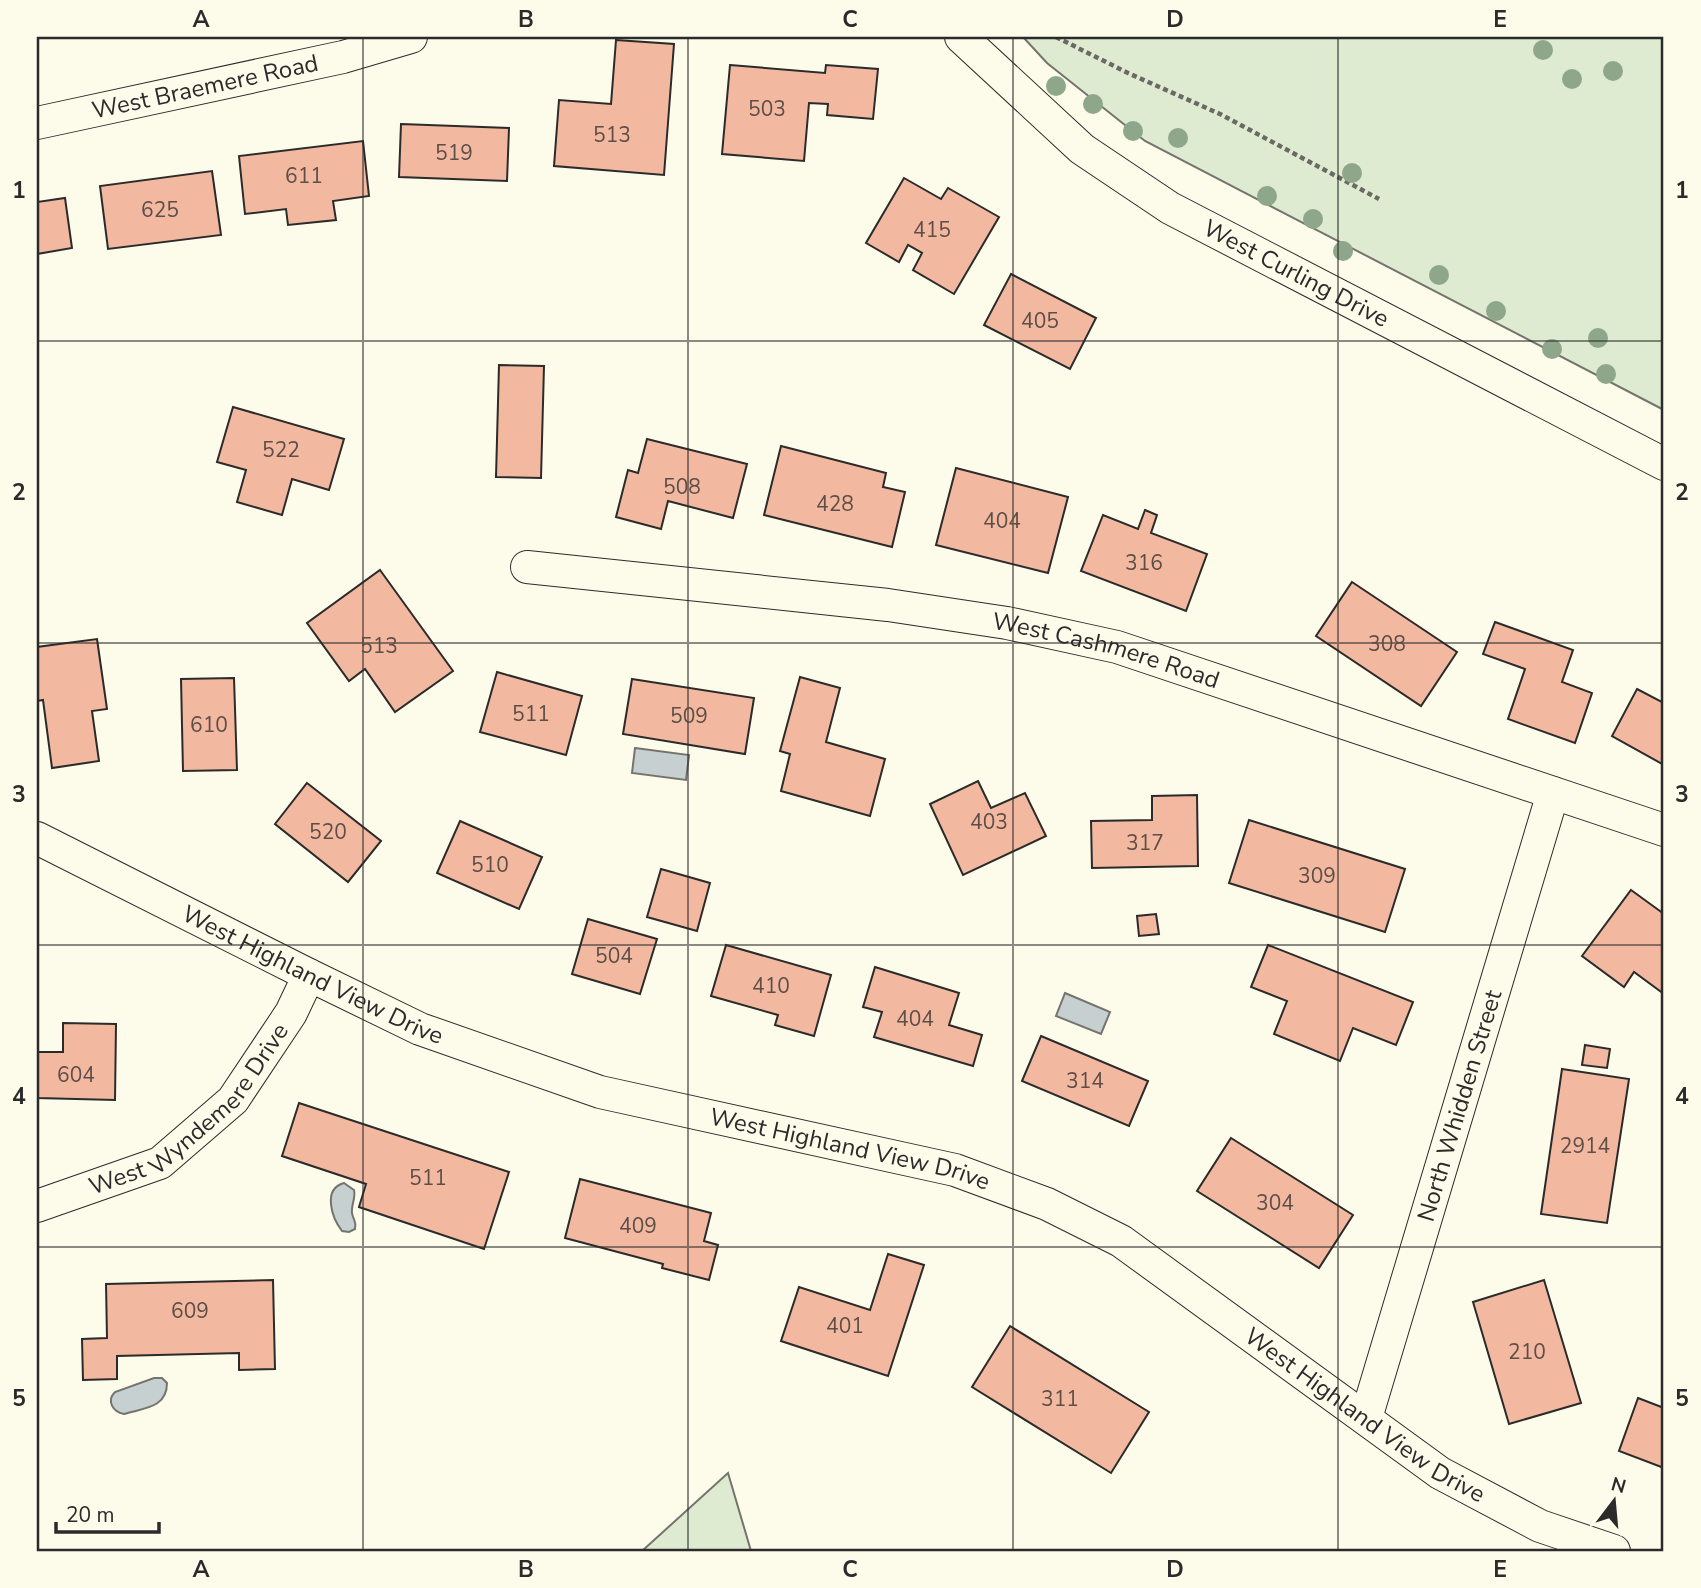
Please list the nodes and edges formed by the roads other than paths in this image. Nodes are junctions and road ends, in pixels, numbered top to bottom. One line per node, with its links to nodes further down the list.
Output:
1 (411, 37): 3 (street, West Braemere Road)
2 (961, 37): 4 (street, West Curling Drive)
3 (37, 123)
4 (1664, 464)
5 (527, 566): 6 (street, West Cashmere Road)
6 (1553, 793): 7 (street, West Cashmere Road); 11 (street, North Whidden Street)
7 (1664, 831)
8 (37, 838): 9 (street, West Highland View Drive)
9 (309, 975): 10 (street, West Wyndemere Drive); 11 (street, West Highland View Drive)
10 (37, 1206)
11 (1366, 1418): 12 (street, West Highland View Drive)
12 (1614, 1551)

